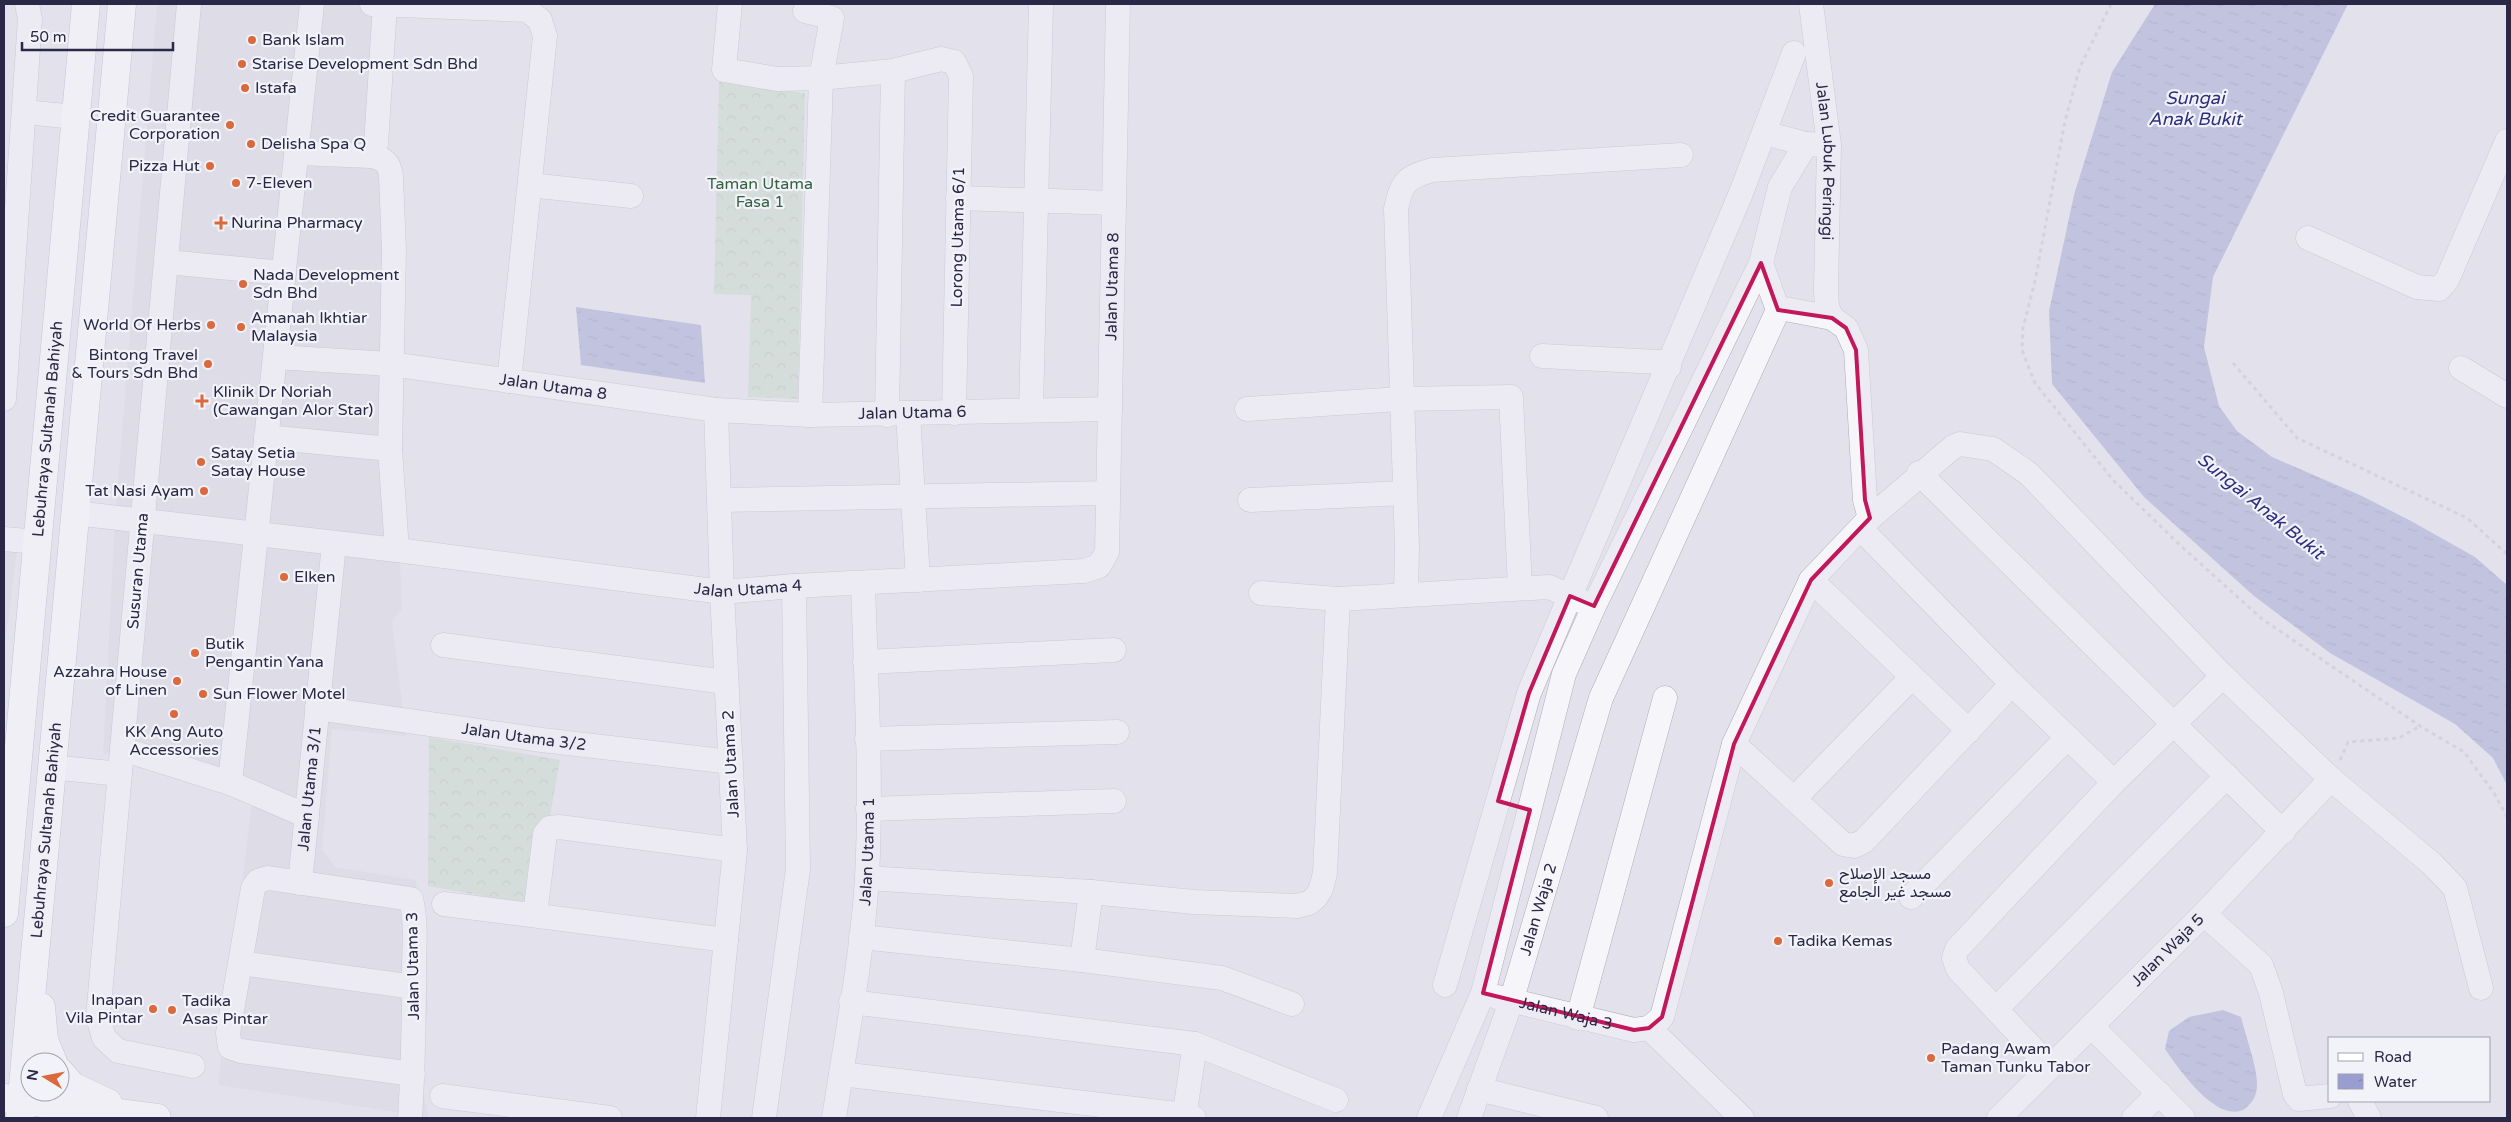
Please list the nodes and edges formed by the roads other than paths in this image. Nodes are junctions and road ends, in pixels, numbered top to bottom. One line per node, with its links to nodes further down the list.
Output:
1 (27, 4): 15 (street)
2 (86, 4): 16 (main road, Lebuhraya Sultanah Bahiyah)
3 (122, 4): 59 (main road, Lebuhraya Sultanah Bahiyah)
4 (189, 4): 30 (street, Susuran Utama)
5 (312, 4): 21 (street)
6 (378, 4): 23 (street); 24 (street)
7 (730, 4): 14 (street)
8 (1041, 4): 27 (street)
9 (1118, 4): 28 (street, Jalan Utama 8)
10 (1811, 4): 20 (street, Jalan Lubuk Peringgi)
11 (805, 11): 14 (street)
12 (1794, 53): 17 (street)
13 (893, 71): 14 (street); 26 (street, Lorong Utama 6/1); 49 (street)
14 (821, 78): 50 (street)
15 (24, 112): 16 (street); 42 (street)
16 (76, 116): 64 (main road, Lebuhraya Sultanah Bahiyah)
17 (1764, 133): 19 (street); 38 (street)
18 (2507, 141): 29 (street)
19 (1806, 144): 20 (street); 31 (street)
20 (1829, 145): 34 (street, Jalan Lubuk Peringgi)
21 (297, 154): 23 (street); 32 (street)
22 (1681, 155): 43 (street)
23 (372, 156): 37 (street)
24 (530, 185): 25 (street); 40 (street)
25 (631, 196)
26 (958, 198): 27 (street); 48 (street, Lorong Utama 6/1)
27 (1034, 199): 28 (street); 47 (street)
28 (1114, 203): 44 (street, Jalan Utama 8)
29 (2308, 238)
30 (166, 262): 32 (street); 60 (street, Susuran Utama)
31 (1761, 263): 33 (street); 78 (street)
32 (284, 273): 35 (street)
33 (1778, 310): 34 (street); 128 (street, Jalan Waja 2)
34 (1832, 318): 61 (street)
35 (275, 356): 37 (street, Jalan Utama 8); 51 (street)
36 (1542, 356): 38 (street)
37 (391, 364): 40 (street, Jalan Utama 8); 52 (street)
38 (1669, 367): 76 (street)
39 (2461, 368): 41 (street)
40 (509, 381): 46 (street, Jalan Utama 8)
41 (2507, 396)
42 (4, 399)
43 (1400, 399): 45 (street); 55 (street); 72 (street)
44 (1110, 408): 47 (street, Jalan Utama 6); 54 (street, Jalan Utama 8)
45 (1247, 409)
46 (716, 410): 50 (street, Jalan Utama 6); 57 (street, Jalan Utama 2)
47 (1031, 410): 48 (street, Jalan Utama 6)
48 (954, 413): 49 (street, Jalan Utama 6)
49 (898, 414): 50 (street, Jalan Utama 6); 56 (street)
50 (810, 415)
51 (266, 437): 52 (street); 62 (street)
52 (390, 449): 66 (street)
53 (1919, 474): 61 (street); 82 (street); 88 (street)
54 (1108, 493): 56 (street); 67 (street, Jalan Utama 8)
55 (1404, 493): 58 (street); 75 (street)
56 (913, 498): 57 (street); 68 (street)
57 (719, 500): 73 (street, Jalan Utama 2)
58 (1250, 500)
59 (74, 513): 60 (street, Jalan Utama 4); 96 (main road, Lebuhraya Sultanah Bahiyah)
60 (142, 522): 62 (street, Jalan Utama 4); 94 (street, Susuran Utama)
61 (1866, 523): 69 (street); 85 (street)
62 (256, 535): 65 (street, Jalan Utama 4); 101 (street)
63 (4, 539): 64 (street)
64 (38, 542): 115 (main road, Lebuhraya Sultanah Bahiyah)
65 (334, 544): 66 (street, Jalan Utama 4); 87 (street, Jalan Utama 3/1)
66 (397, 550): 73 (street, Jalan Utama 4)
67 (1099, 566): 68 (street, Jalan Utama 4)
68 (918, 580): 70 (street, Jalan Utama 4)
69 (1811, 580): 83 (street); 93 (street)
70 (863, 583): 71 (street, Jalan Utama 4); 81 (street, Jalan Utama 1)
71 (794, 586): 73 (street, Jalan Utama 4); 153 (street)
72 (1520, 588): 75 (street); 76 (street)
73 (722, 592): 84 (street, Jalan Utama 2)
74 (1261, 594): 77 (street)
75 (1406, 595): 77 (street)
76 (1570, 596): 78 (street); 104 (street)
77 (1338, 599): 112 (street)
78 (1594, 606): 106 (street)
79 (443, 645): 84 (street)
80 (1114, 650): 81 (street)
81 (865, 662): 92 (street, Jalan Utama 1)
82 (2223, 676): 88 (street); 99 (street)
83 (1912, 677): 89 (street); 102 (street)
84 (726, 682): 95 (street, Jalan Utama 2)
85 (2012, 684): 89 (street); 91 (street)
86 (1665, 698): 131 (street)
87 (317, 708): 95 (street, Jalan Utama 3/2); 107 (street, Jalan Utama 3/1)
88 (2173, 724): 98 (street); 100 (street)
89 (1969, 731): 102 (street)
90 (1118, 732): 92 (street)
91 (2066, 738): 100 (street); 113 (street)
92 (867, 739): 105 (street, Jalan Utama 1)
93 (1734, 744): 102 (street); 133 (street)
94 (122, 749): 97 (street, Susuran Utama); 101 (street)
95 (730, 762): 109 (street, Jalan Utama 2)
96 (51, 768): 97 (street); 122 (main road, Lebuhraya Sultanah Bahiyah)
97 (120, 774): 136 (street, Susuran Utama)
98 (2227, 776): 108 (street); 130 (street)
99 (2332, 779): 108 (street, Jalan Waja 5); 125 (street)
100 (2114, 782): 130 (street)
101 (230, 783): 107 (street)
102 (1794, 799)
103 (1114, 801): 105 (street)
104 (1498, 801): 106 (street); 123 (street)
105 (868, 809): 110 (street, Jalan Utama 1)
106 (1530, 810): 126 (street)
107 (307, 816): 111 (street, Jalan Utama 3/1)
108 (2283, 832): 116 (street, Jalan Waja 5)
109 (735, 850): 117 (street); 119 (street, Jalan Utama 2)
110 (867, 878): 112 (street); 118 (street, Jalan Utama 1)
111 (300, 883): 121 (street, Jalan Utama 3); 124 (street, Jalan Utama 3)
112 (1091, 892): 120 (street)
113 (1911, 897)
114 (444, 904): 117 (street, Jalan Utama 3)
115 (4, 913)
116 (2204, 914): 132 (street, Jalan Waja 5); 144 (street)
117 (535, 915): 119 (street, Jalan Utama 3)
118 (861, 937): 120 (street); 127 (street, Jalan Utama 1)
119 (726, 940): 152 (street, Jalan Utama 2)
120 (1082, 960): 129 (street)
121 (241, 962): 124 (street); 138 (street)
122 (33, 969): 135 (main road); 147 (main road, Lebuhraya Sultanah Bahiyah)
123 (1445, 985)
124 (414, 987): 138 (street, Jalan Utama 3)
125 (2481, 988)
126 (1483, 993): 128 (street, Jalan Waja 3); 155 (street)
127 (852, 1002): 134 (street); 139 (street, Jalan Utama 1)
128 (1511, 1002): 131 (street, Jalan Waja 3); 141 (street, Jalan Waja 2)
129 (1292, 1004)
130 (1996, 1009): 137 (street)
131 (1578, 1018): 133 (street, Jalan Waja 3)
132 (2091, 1026): 137 (street, Jalan Waja 5); 142 (street)
133 (1649, 1028): 158 (street)
134 (1195, 1044): 145 (street); 149 (street)
135 (49, 1052)
136 (192, 1066)
137 (2050, 1067): 159 (street, Jalan Waja 5)
138 (413, 1074): 150 (street, Jalan Utama 3)
139 (841, 1074): 149 (street); 154 (street, Jalan Utama 1)
140 (70, 1084): 148 (main road)
141 (1480, 1089): 156 (street, Jalan Waja 2); 157 (street)
142 (2159, 1094): 160 (street); 161 (street)
143 (442, 1096): 151 (street)
144 (2328, 1096)
145 (1336, 1100)
146 (2361, 1102): 162 (street)
147 (15, 1105): 148 (main road)
148 (144, 1116)
149 (1188, 1117)
150 (410, 1118)
151 (610, 1118)
152 (708, 1118)
153 (764, 1118)
154 (834, 1118)
155 (1429, 1118)
156 (1469, 1118)
157 (1596, 1118)
158 (1742, 1118)
159 (2000, 1118)
160 (2134, 1118)
161 (2183, 1118)
162 (2369, 1118)

